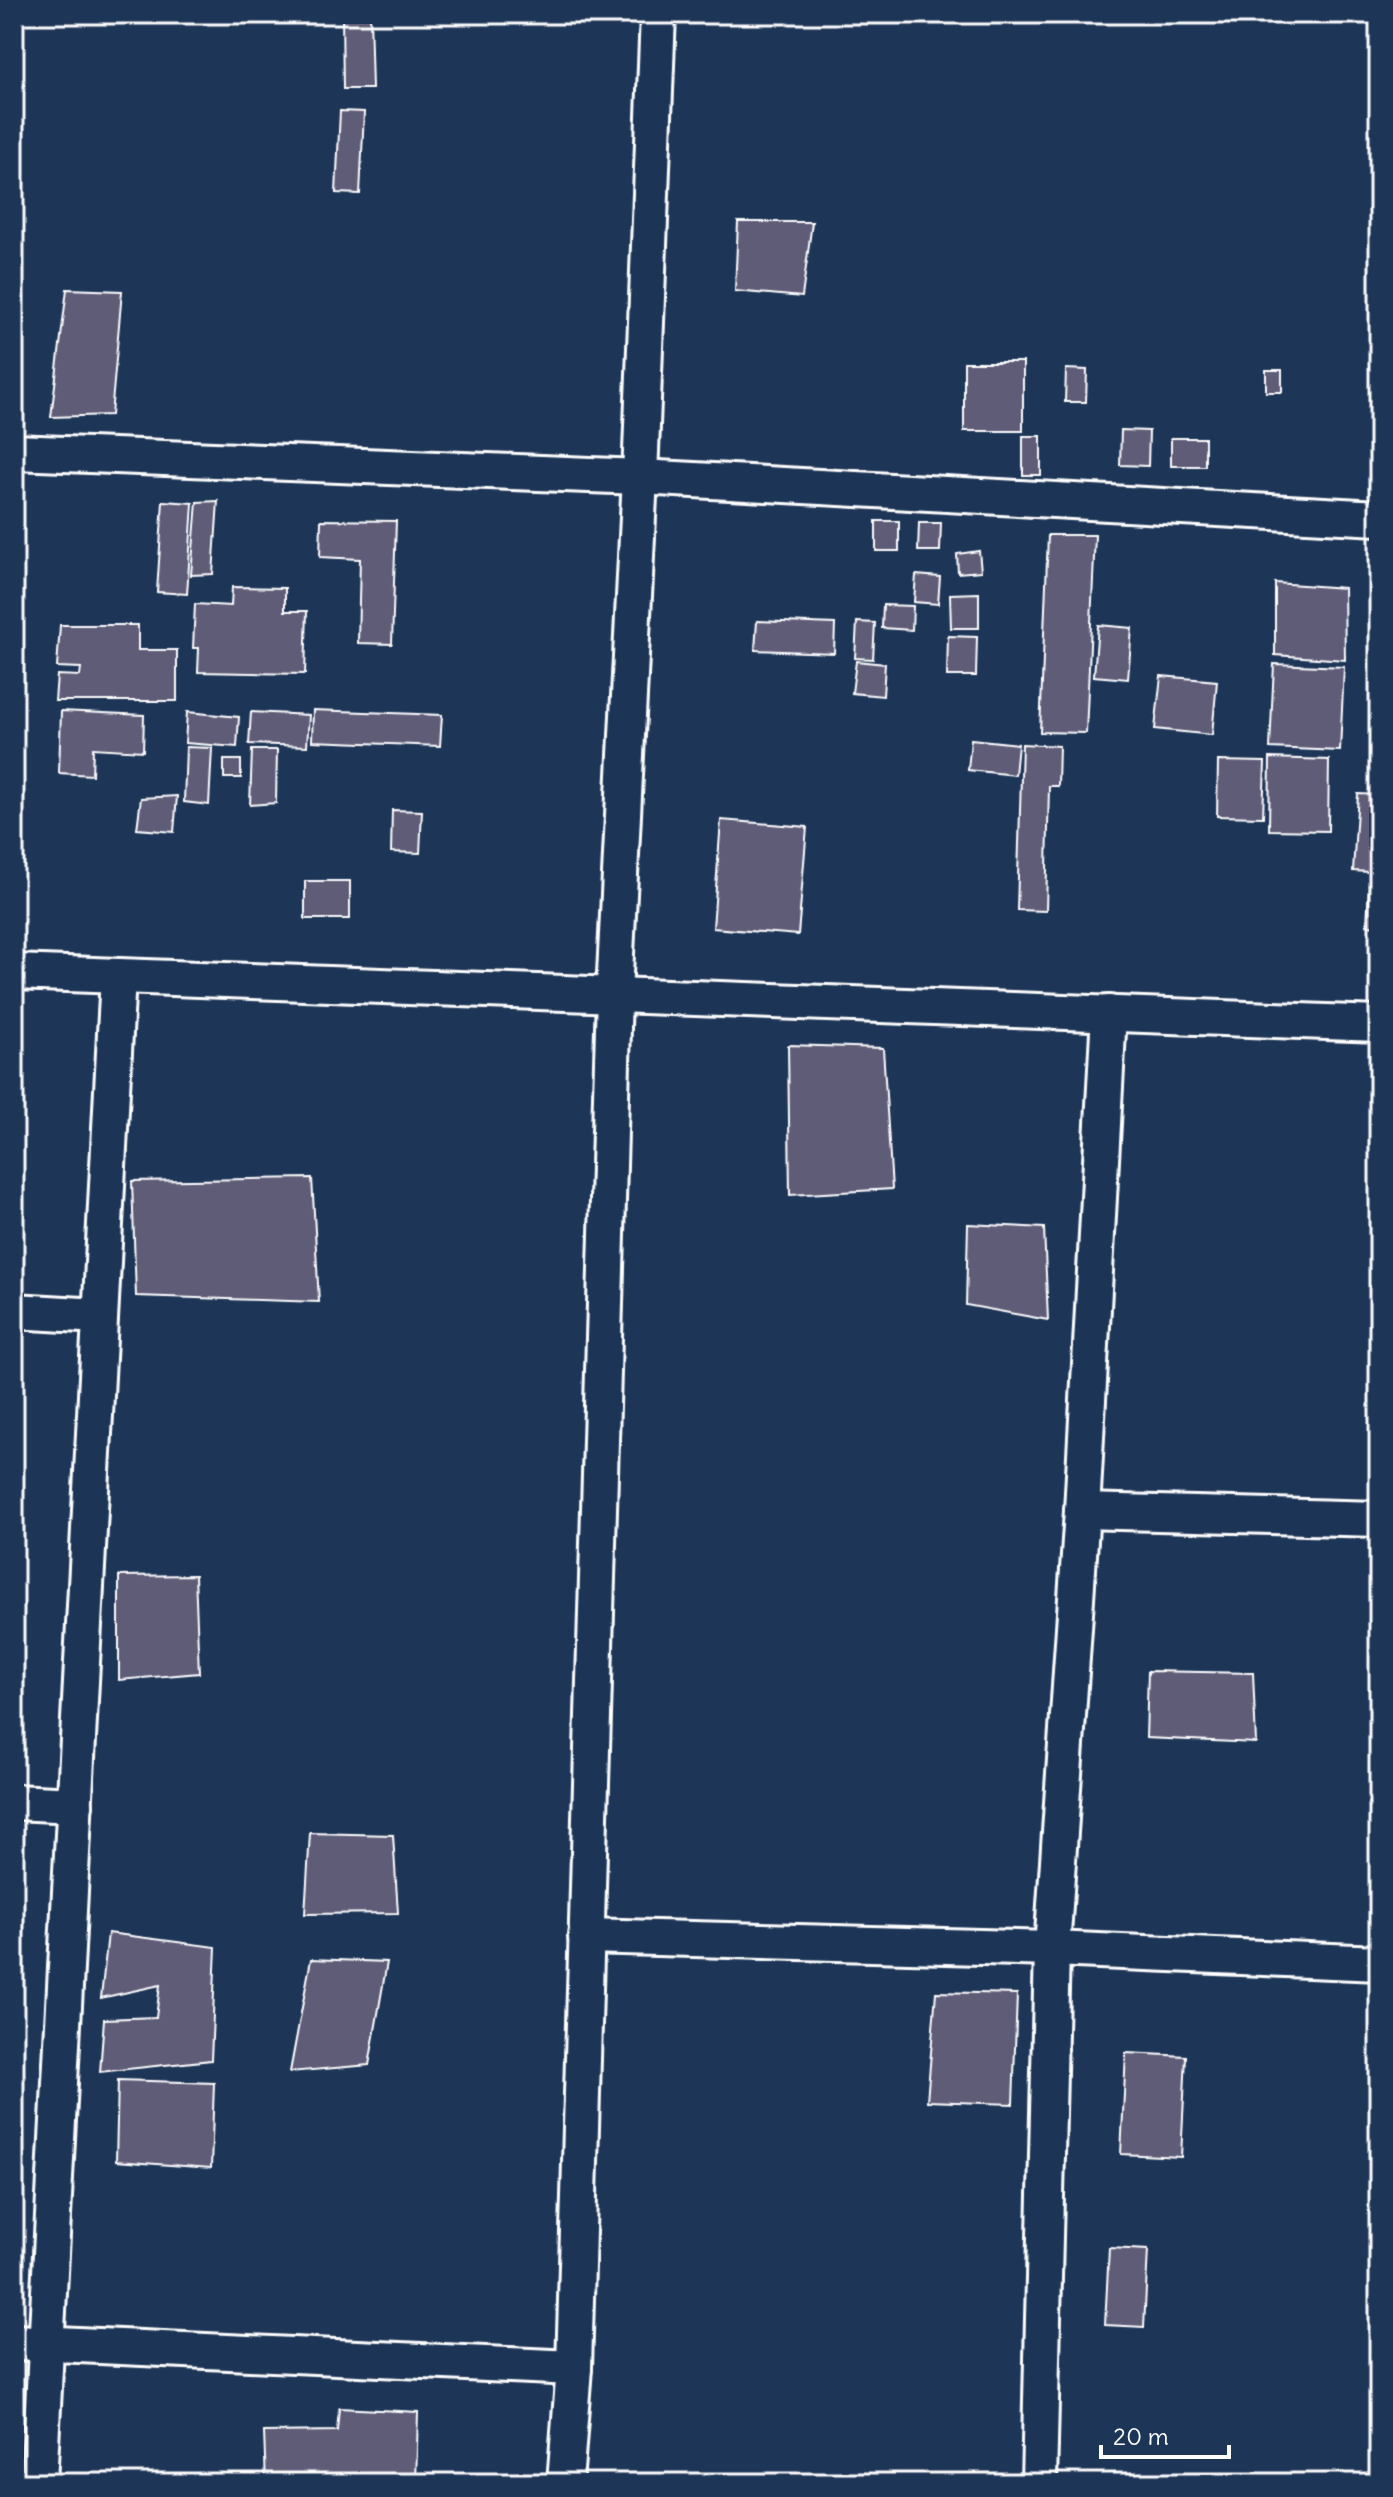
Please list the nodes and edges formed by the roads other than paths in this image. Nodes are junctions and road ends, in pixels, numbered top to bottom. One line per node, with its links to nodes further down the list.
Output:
1 (658, 14): 3 (street)
2 (14, 452): 3 (street)
3 (640, 477): 4 (street); 7 (street)
4 (1379, 518)
5 (14, 972): 6 (street)
6 (118, 976): 7 (street); 11 (street)
7 (614, 994): 8 (street); 16 (street)
8 (1109, 1013): 9 (street); 12 (street)
9 (1379, 1024)
10 (14, 1311): 11 (street)
11 (100, 1316): 15 (street)
12 (1082, 1511): 13 (street); 17 (street)
13 (1379, 1519)
14 (14, 1802): 15 (street)
15 (75, 1805): 19 (street)
16 (586, 1936): 17 (street); 20 (street)
17 (1052, 1949): 18 (street); 23 (street)
18 (1379, 1963)
19 (31, 2343): 20 (street); 21 (street)
20 (574, 2368): 22 (street)
21 (39, 2483)
22 (565, 2483)
23 (1039, 2483)

